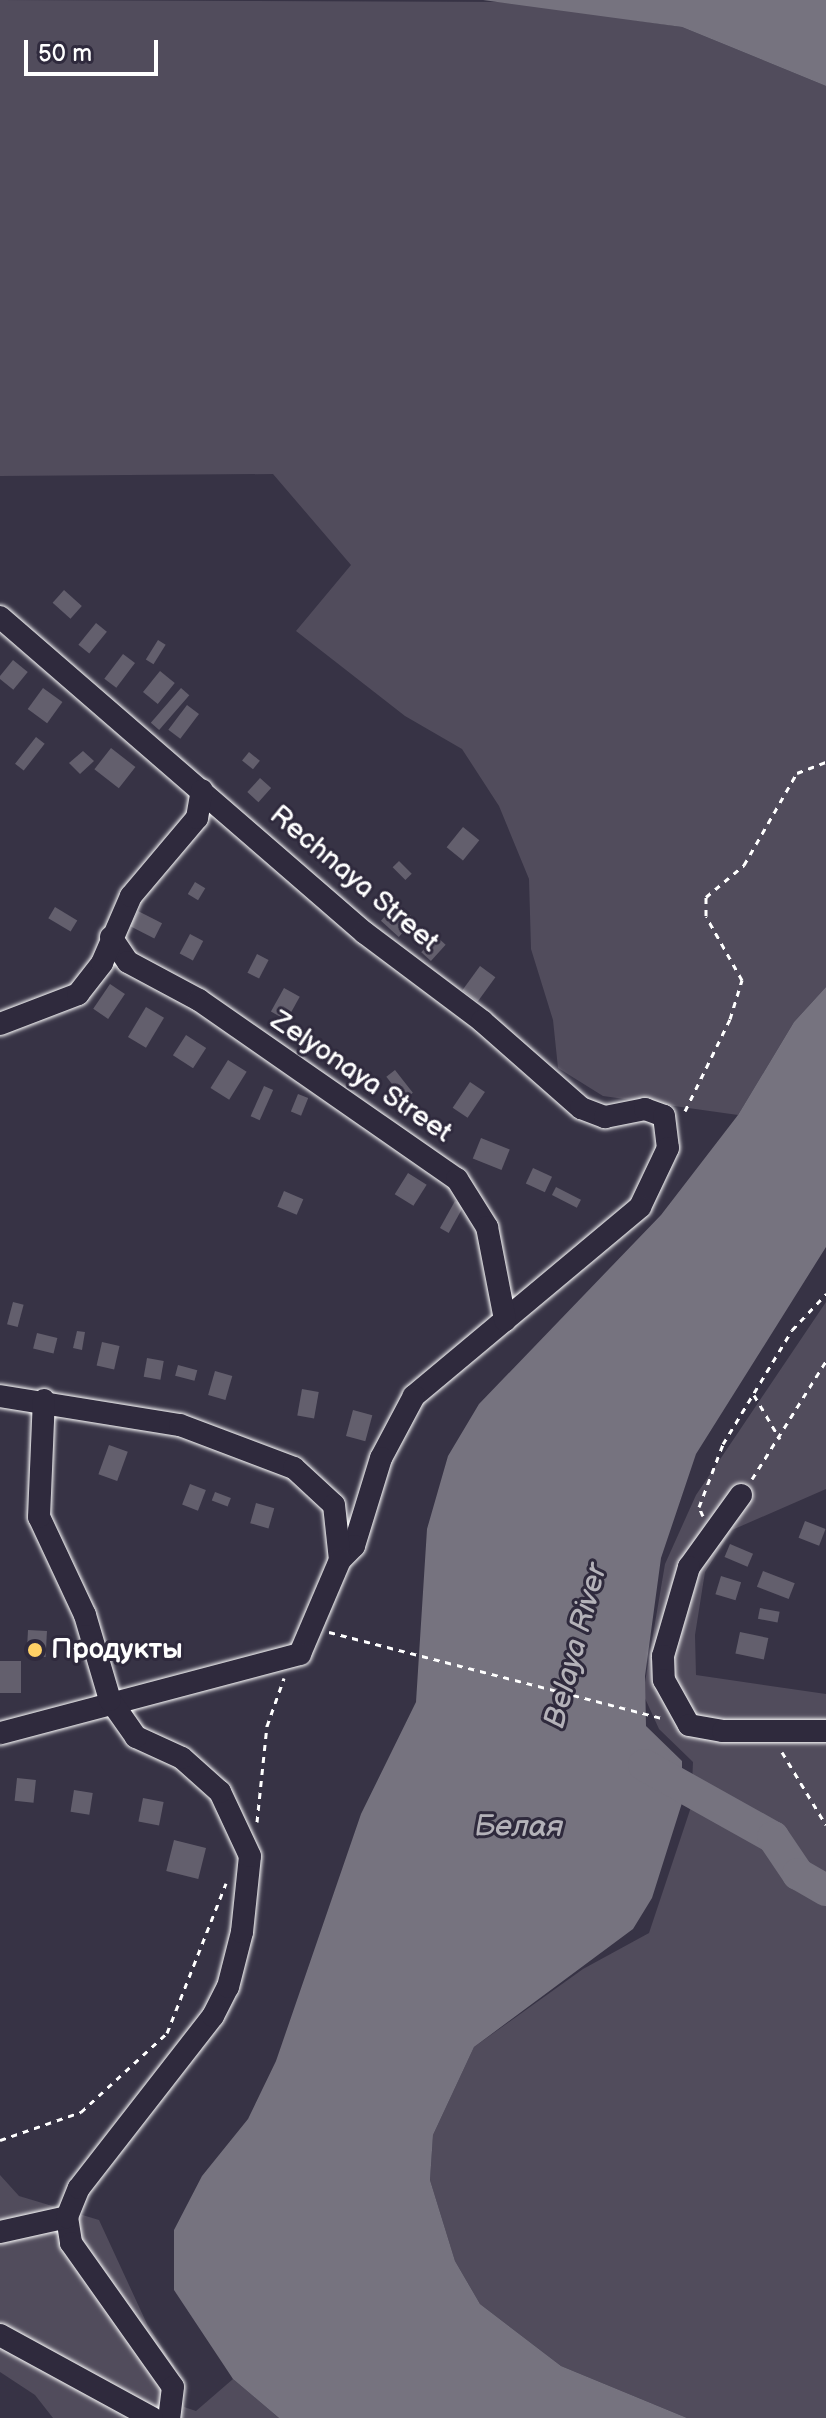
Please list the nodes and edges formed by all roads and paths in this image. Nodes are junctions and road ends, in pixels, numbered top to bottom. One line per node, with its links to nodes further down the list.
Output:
1 (0, 617): 3 (street, Rechnaya Street)
2 (826, 762): 6 (path)
3 (202, 790): 4 (street); 8 (street, Rechnaya Street)
4 (111, 937): 5 (street); 8 (street, Zelyonaya Street)
5 (0, 1024)
6 (681, 1119)
7 (826, 1294): 10 (path)
8 (505, 1320): 16 (street)
9 (826, 1361): 13 (path)
10 (754, 1395): 13 (path); 15 (path)
11 (0, 1396): 12 (street)
12 (44, 1400): 16 (street); 19 (street)
13 (780, 1439): 14 (path)
14 (741, 1495): 15 (street)
15 (714, 1532): 20 (street)
16 (340, 1560): 18 (street)
17 (350, 1637): 20 (path)
18 (300, 1654): 19 (street); 25 (path)
19 (110, 1700): 23 (street); 25 (street)
20 (689, 1725): 21 (street)
21 (774, 1729): 22 (street); 24 (path)
22 (826, 1731)
23 (0, 1733)
24 (826, 1825)
25 (250, 1856): 26 (path); 27 (street)
26 (0, 2140)
27 (67, 2217): 28 (street); 31 (street)
28 (0, 2232)
29 (0, 2335): 30 (street)
30 (152, 2418)
31 (169, 2418)

